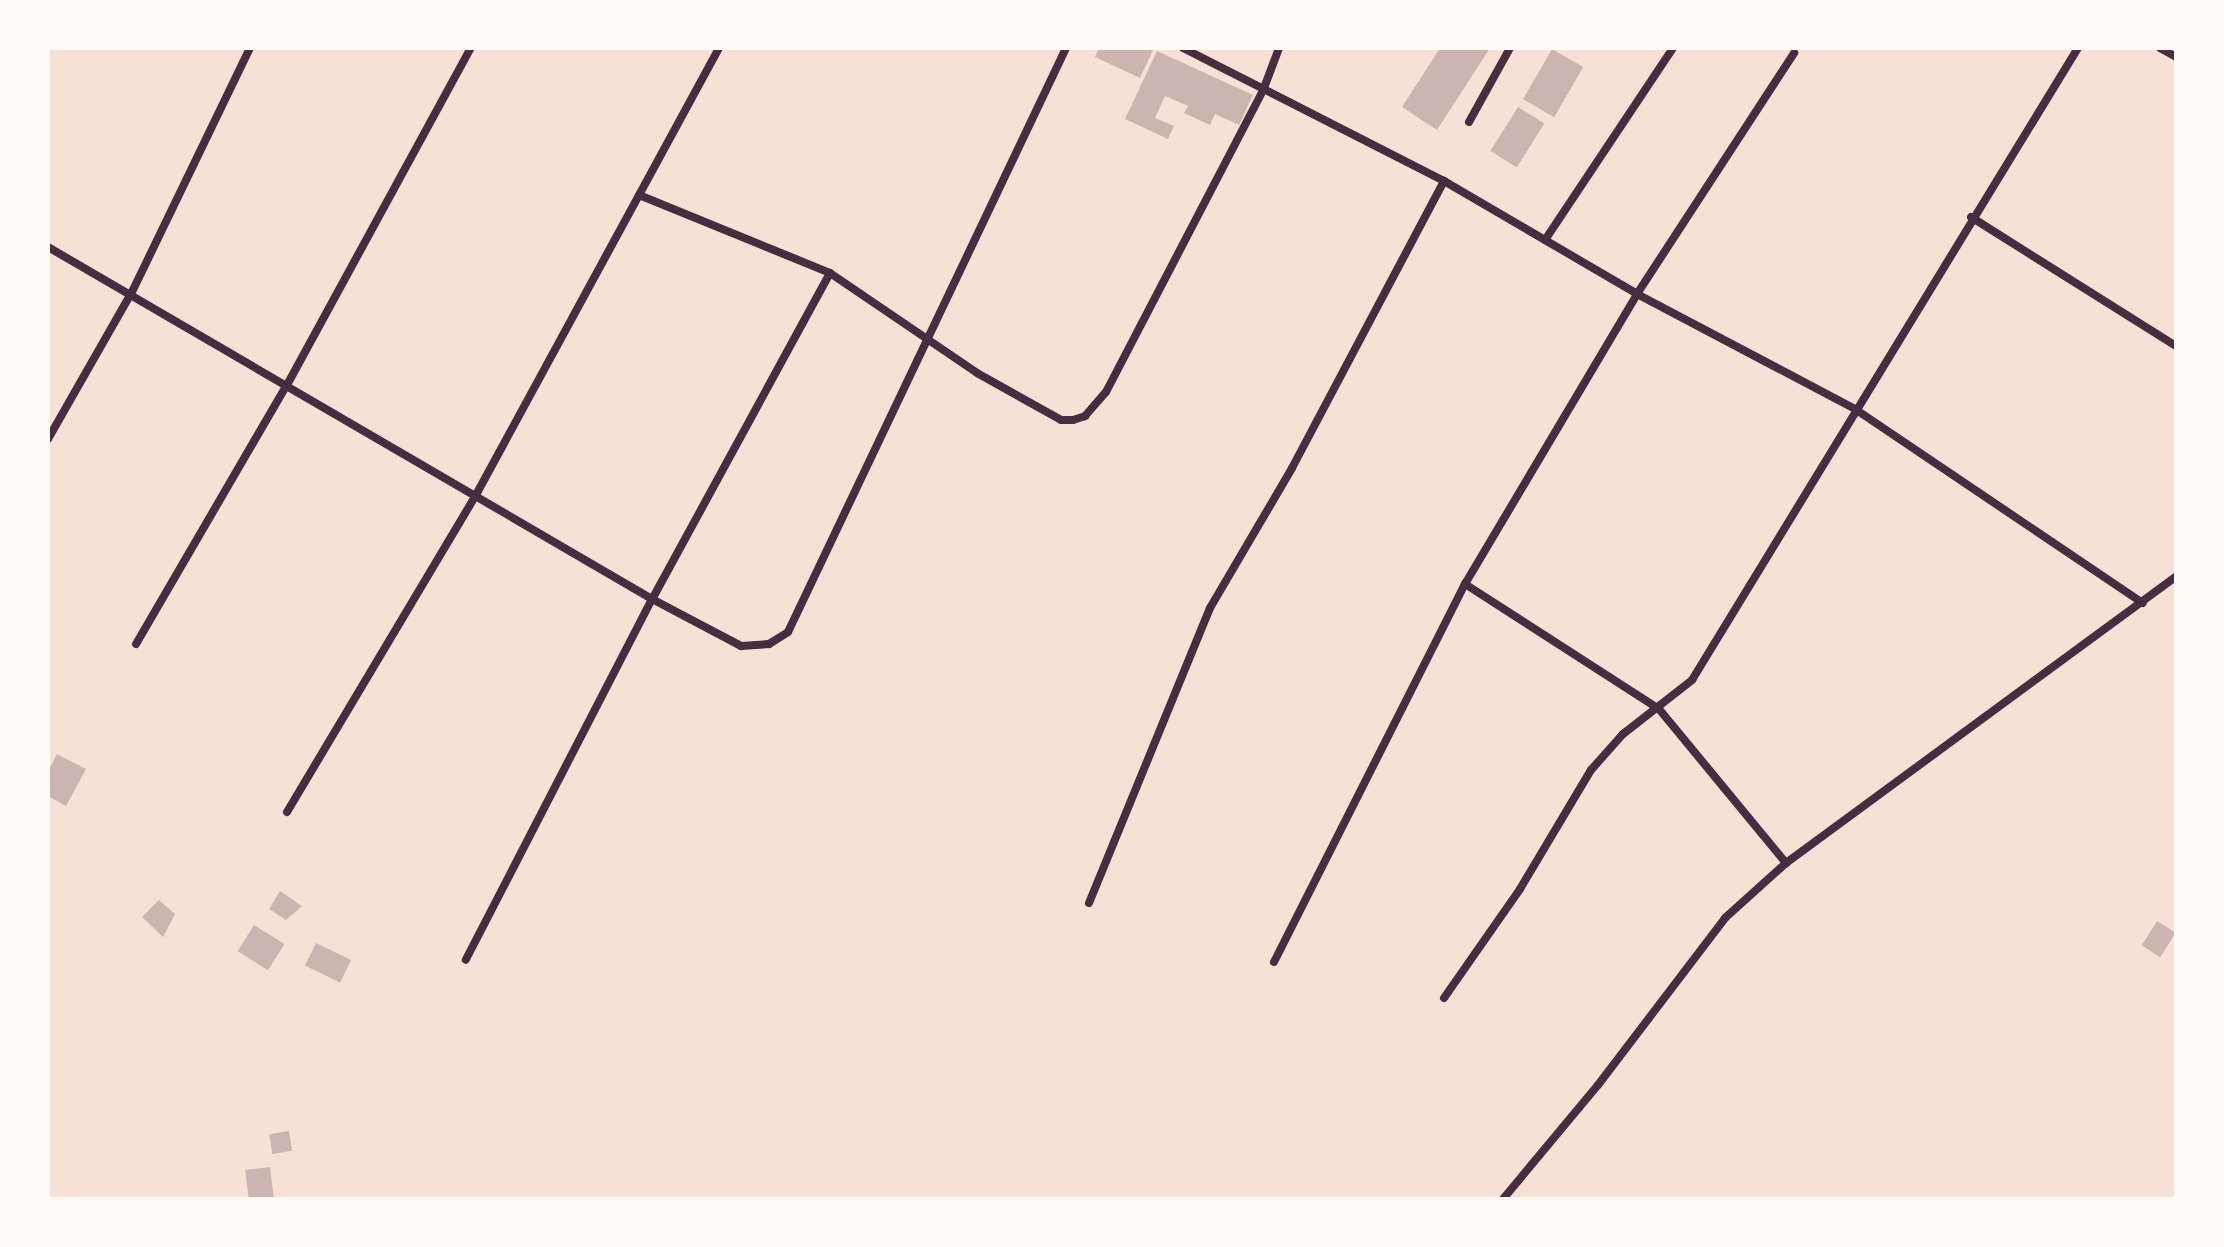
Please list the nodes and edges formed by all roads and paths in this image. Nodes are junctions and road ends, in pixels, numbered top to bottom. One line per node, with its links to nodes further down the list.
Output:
1 (250, 48): 21 (street)
2 (471, 48): 25 (street)
3 (719, 48): 16 (street)
4 (1066, 48): 23 (street)
5 (1183, 48): 13 (street)
6 (1279, 48): 13 (street)
7 (1510, 48): 14 (street)
8 (1673, 48): 18 (street)
9 (2078, 48): 17 (street)
10 (2160, 48): 12 (street)
11 (1794, 53): 22 (street)
12 (2176, 57)
13 (1264, 88): 15 (street); 23 (street)
14 (1469, 122)
15 (1444, 181): 18 (street); 37 (street)
16 (639, 195): 20 (street); 28 (street)
17 (1971, 217): 24 (street); 26 (street)
18 (1545, 240): 22 (street)
19 (48, 247): 21 (street)
20 (830, 273): 23 (street); 31 (street)
21 (132, 292): 25 (street); 27 (street)
22 (1637, 294): 26 (street); 30 (street)
23 (926, 339): 31 (street)
24 (2176, 346)
25 (287, 385): 28 (street); 33 (street)
26 (1855, 409): 32 (street); 34 (street)
27 (48, 439)
28 (477, 493): 31 (street); 35 (street)
29 (2176, 576): 32 (street)
30 (1465, 584): 34 (street); 39 (street)
31 (652, 599): 38 (street)
32 (2143, 603): 36 (street)
33 (136, 644)
34 (1659, 709): 36 (street); 40 (street)
35 (287, 812)
36 (1786, 863): 41 (street)
37 (1089, 903)
38 (466, 960)
39 (1274, 962)
40 (1444, 998)
41 (1503, 1199)

